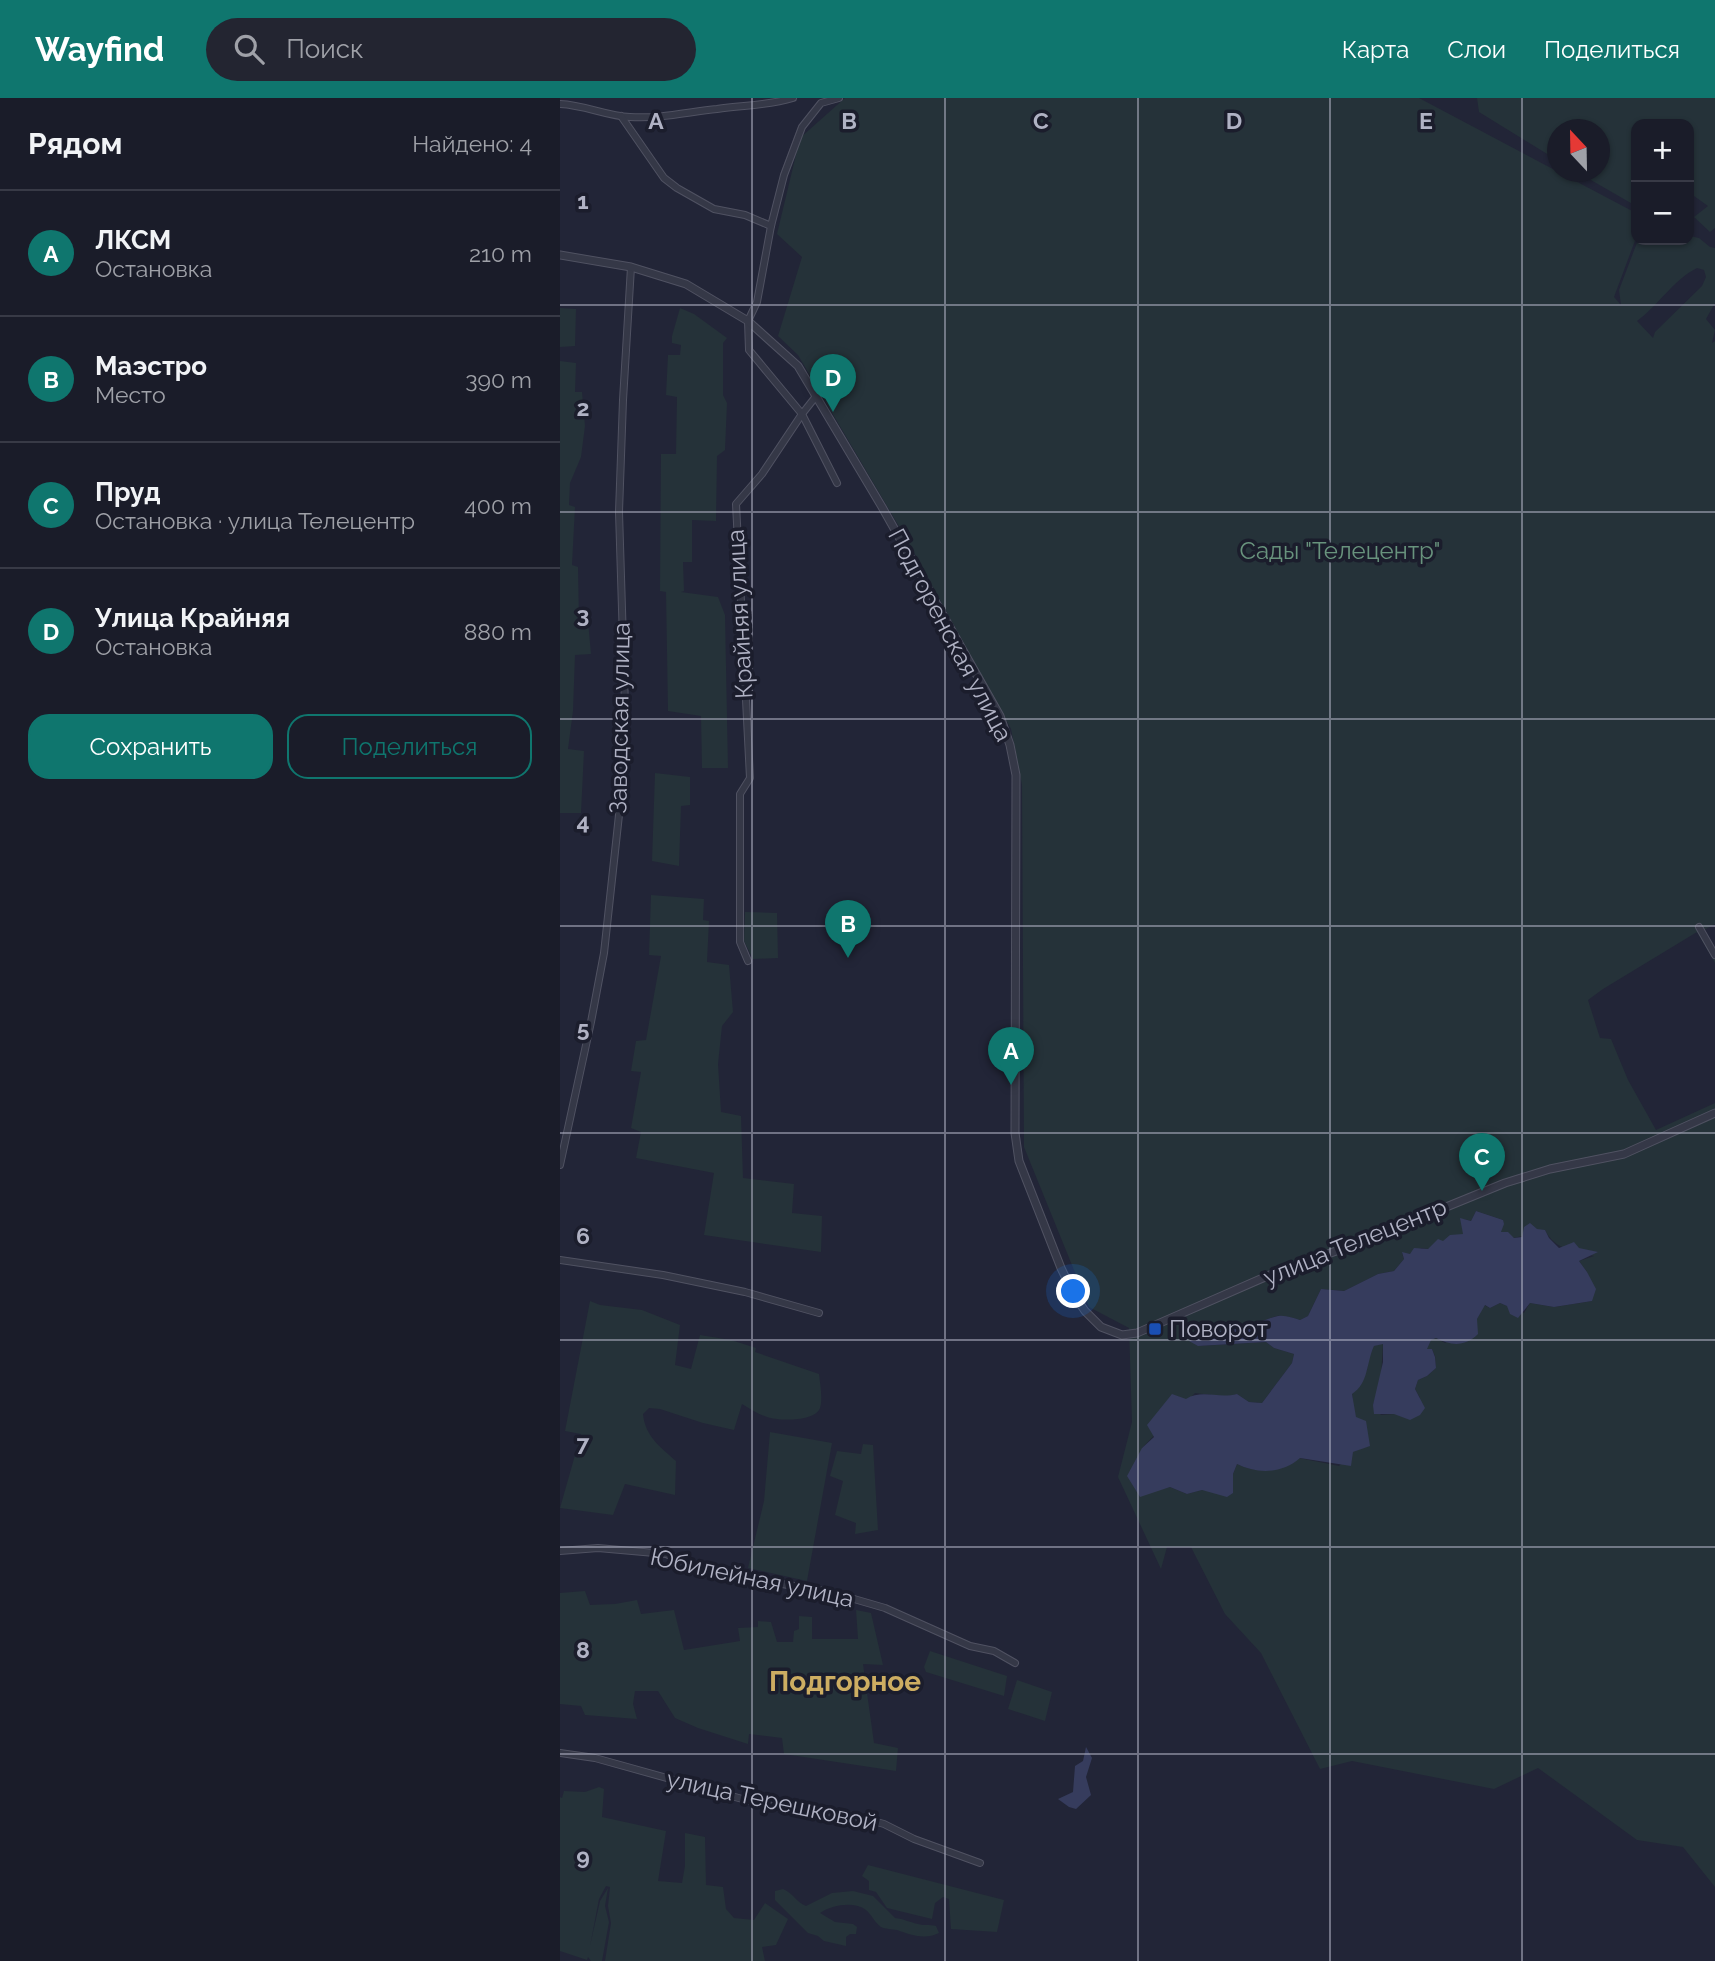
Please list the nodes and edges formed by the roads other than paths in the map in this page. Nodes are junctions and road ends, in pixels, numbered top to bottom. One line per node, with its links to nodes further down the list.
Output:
1 (793, 98): 5 (street)
2 (838, 98): 3 (street)
3 (819, 101): 6 (street)
4 (560, 104): 5 (street)
5 (621, 116): 6 (street)
6 (771, 226): 9 (street)
7 (560, 254): 8 (street, Подгоренская улица)
8 (631, 267): 9 (street, Подгоренская улица); 17 (street, Заводская улица)
9 (748, 321): 10 (street, Подгоренская улица); 11 (street)
10 (817, 395): 11 (street, Крайняя улица); 20 (street, Подгоренская улица)
11 (802, 414): 12 (street); 15 (street, Крайняя улица)
12 (837, 484)
13 (1699, 927): 14 (street)
14 (1715, 955)
15 (748, 961)
16 (1715, 1113): 20 (street, улица Телецентр)
17 (560, 1165)
18 (560, 1260): 19 (street)
19 (819, 1313)
20 (1157, 1325)
21 (560, 1551): 22 (street, Юбилейная улица)
22 (1015, 1663)
23 (560, 1753): 24 (street, улица Терешковой)
24 (980, 1863)

